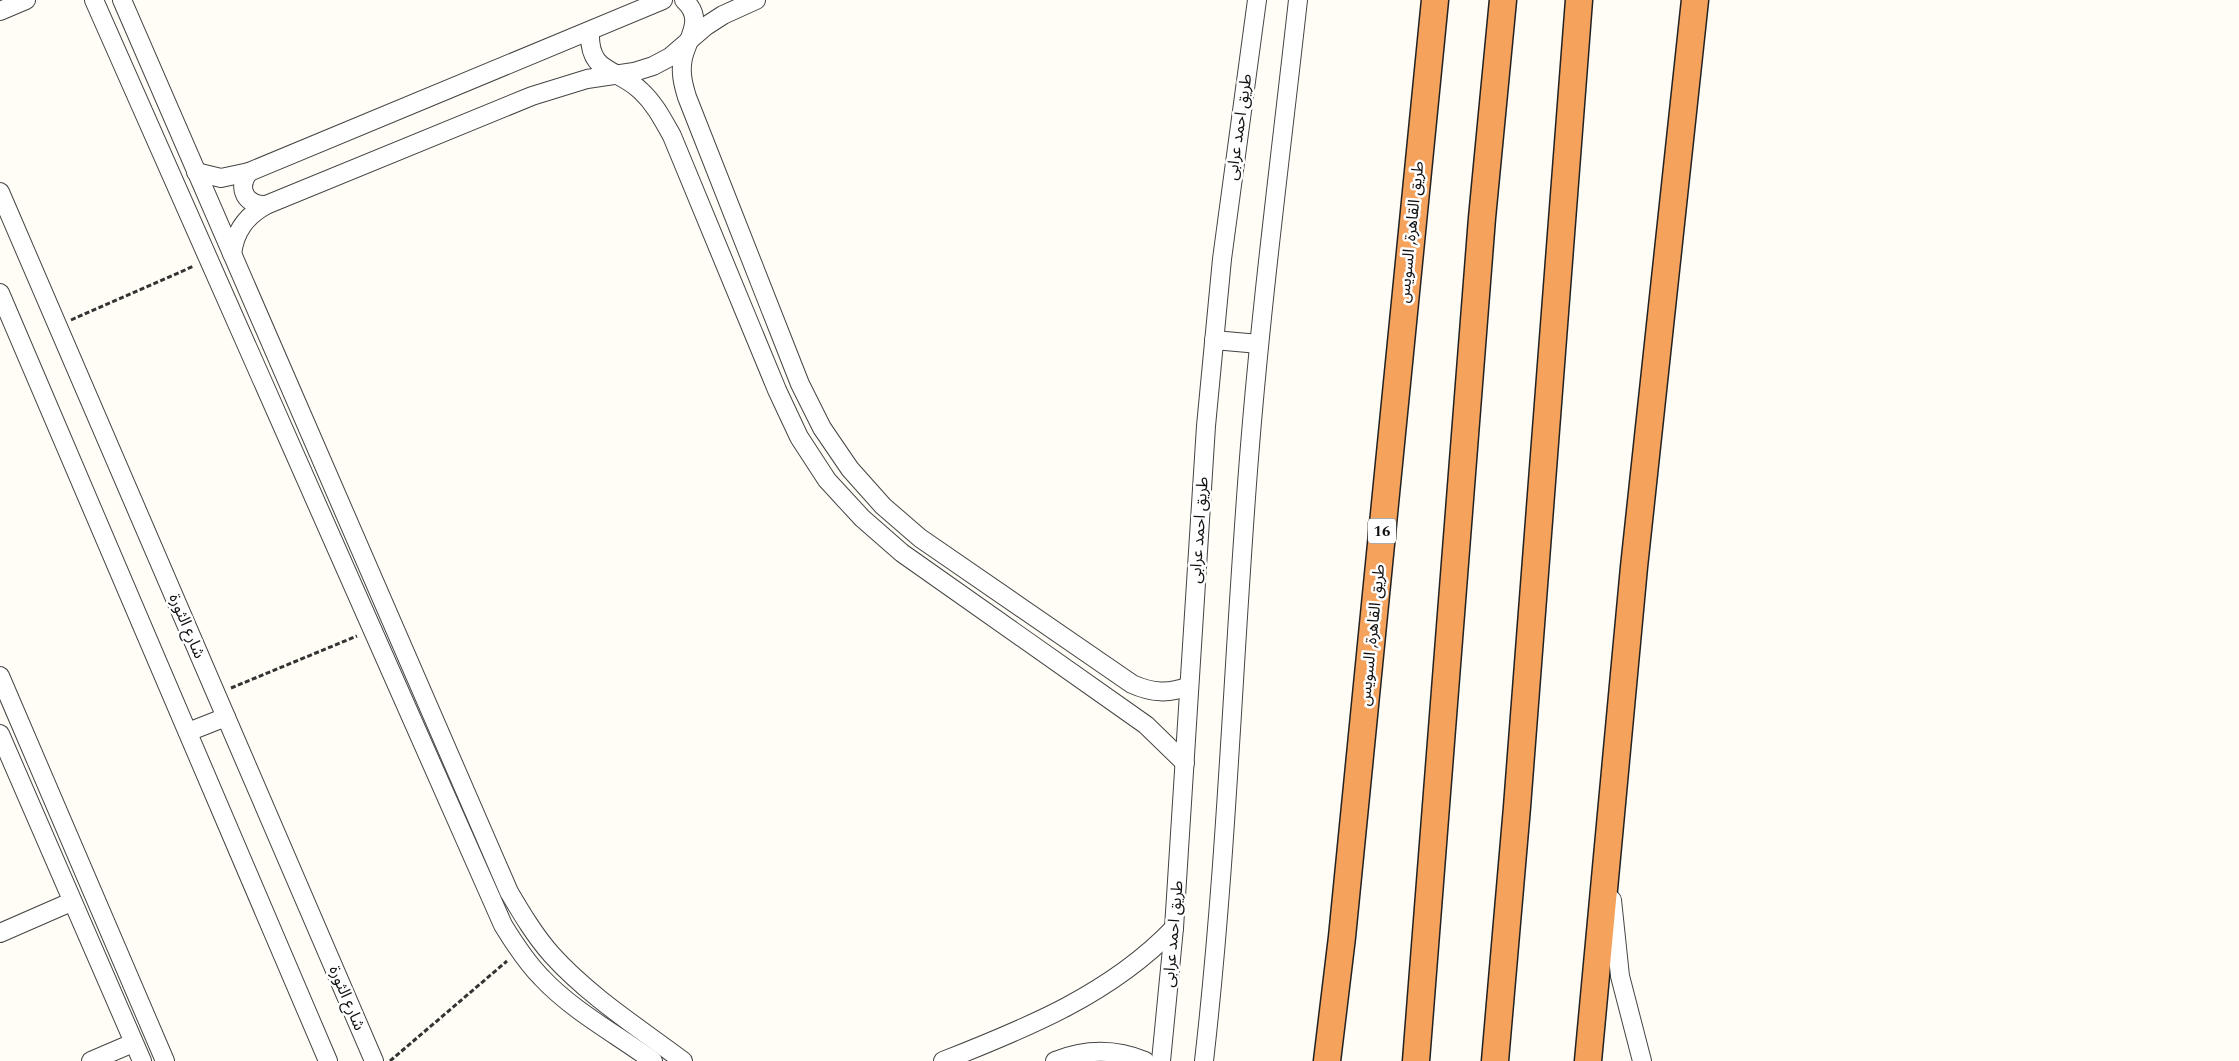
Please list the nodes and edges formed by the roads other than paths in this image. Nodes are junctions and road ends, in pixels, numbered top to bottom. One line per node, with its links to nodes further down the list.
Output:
1 (26, 0): 13 (street)
2 (121, 0): 11 (street); 19 (street)
3 (663, 0): 14 (street)
4 (684, 0): 15 (street)
5 (756, 0): 15 (street)
6 (1298, 0): 26 (street)
7 (1435, 0): 41 (highway, طريق القاهرة, السويس / 16)
8 (1503, 0): 58 (highway)
9 (1579, 0): 59 (highway)
10 (1695, 0): 37 (highway)
11 (97, 4): 49 (street)
12 (1254, 4): 25 (street, طريق احمد عرابى)
13 (1, 11)
14 (590, 31): 16 (street); 20 (street)
15 (691, 39): 16 (street); 17 (street)
16 (615, 74): 18 (street); 22 (street)
17 (697, 126): 18 (street); 28 (street)
18 (672, 136): 30 (street)
19 (196, 172): 20 (street); 23 (street)
20 (249, 172): 22 (street)
21 (0, 192): 31 (street, شارع الثورة)
22 (266, 205): 23 (street)
23 (232, 254): 50 (street)
24 (0, 293): 32 (street)
25 (1214, 340): 26 (street); 29 (street, طريق احمد عرابى)
26 (1259, 344): 55 (street)
27 (0, 676): 34 (street)
28 (1132, 684): 29 (street); 30 (street)
29 (1190, 686): 35 (street, طريق احمد عرابى)
30 (1123, 710): 35 (street)
31 (226, 717): 32 (street); 48 (street, شارع الثورة)
32 (188, 732): 47 (street)
33 (0, 734): 36 (street)
34 (35, 759): 36 (street); 46 (street)
35 (1185, 763): 39 (street, طريق احمد عرابى)
36 (7, 771): 38 (street)
37 (1609, 851): 60 (highway); 61 (street)
38 (72, 902): 40 (street); 42 (street)
39 (1174, 928): 43 (street); 54 (street, طريق احمد عرابى)
40 (0, 933)
41 (1342, 936): 56 (highway, طريق القاهرة, السويس / 16); 57 (highway)
42 (133, 1043): 44 (street); 45 (street)
43 (971, 1056): 51 (street)
44 (91, 1061)
45 (142, 1061)
46 (165, 1061)
47 (328, 1061)
48 (374, 1061)
49 (653, 1061)
50 (683, 1061)
51 (944, 1061)
52 (1055, 1061): 53 (street)
53 (1145, 1061)
54 (1161, 1061)
55 (1204, 1061)
56 (1327, 1061)
57 (1344, 1061)
58 (1416, 1061)
59 (1495, 1061)
60 (1588, 1061)
61 (1642, 1061)

